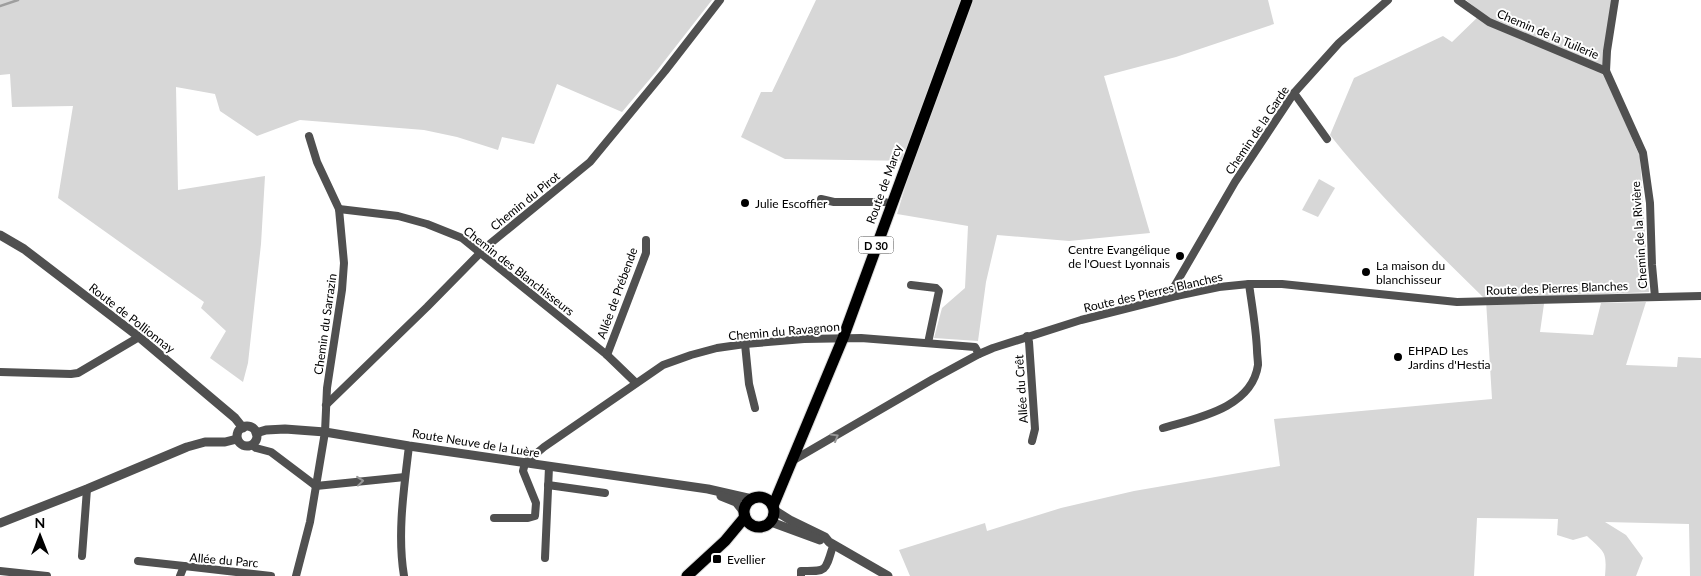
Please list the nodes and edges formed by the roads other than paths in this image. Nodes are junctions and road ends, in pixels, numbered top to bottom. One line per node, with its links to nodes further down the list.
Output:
1 (720, 0): 15 (street, Chemin du Pirot)
2 (967, 0): 11 (main road, Route de Marcy / D 30)
3 (1388, 0): 7 (street, Chemin de la Garde)
4 (1458, 0): 6 (street, Chemin de la Tuilerie)
5 (1615, 0): 6 (street, Chemin de la Rivière)
6 (1606, 71): 20 (street, Chemin de la Rivière)
7 (1294, 93): 9 (street); 18 (street, Chemin de la Garde)
8 (309, 136): 12 (street, Chemin du Sarrazin)
9 (1326, 139)
10 (821, 198): 11 (street)
11 (892, 204): 23 (main road, Route de Marcy / D 30)
12 (339, 210): 15 (street, Chemin des Blanchisseurs); 30 (street, Chemin du Sarrazin)
13 (0, 235): 22 (street, Route de Pollionnay)
14 (646, 240): 27 (street, Allée de Prébende)
15 (480, 253): 27 (street, Chemin des Blanchisseurs); 30 (street, Chemin du Pirot)
16 (1249, 284): 18 (street, Route des Pierres Blanches); 20 (street, Route des Pierres Blanches); 33 (street)
17 (911, 285): 24 (street)
18 (1176, 296): 21 (street, Route des Pierres Blanches)
19 (1701, 296): 20 (street, Route des Pierres Blanches)
20 (1655, 297)
21 (1027, 336): 26 (street, Route des Pierres Blanches); 37 (street, Allée du Crêt)
22 (139, 337): 28 (street); 32 (street, Route de Pollionnay)
23 (843, 338): 24 (street, Chemin du Ravagnon); 25 (street, Chemin du Ravagnon); 40 (main road, Route de Marcy / D 30)
24 (928, 343): 26 (street, Chemin du Ravagnon)
25 (746, 344): 29 (street, Chemin du Ravagnon); 31 (street)
26 (979, 354): 40 (street, Route des Pierres Blanches, one-way to 26)
27 (607, 355): 29 (street, Chemin des Blanchisseurs)
28 (0, 372)
29 (636, 383): 41 (street, Chemin du Ravagnon)
30 (326, 405): 34 (street, Chemin du Sarrazin)
31 (755, 408)
32 (243, 428): 35 (street); 36 (street)
33 (1163, 428)
34 (325, 432): 35 (street, Route Neuve de la Luère); 39 (street, Route Neuve de la Luère); 45 (street, Chemin du Sarrazin)
35 (256, 433): 38 (street)
36 (237, 439): 38 (street); 47 (street)
37 (1032, 441)
38 (252, 445): 45 (street)
39 (409, 446): 41 (street, Route Neuve de la Luère); 43 (street)
40 (792, 461): 49 (main road, Route de Marcy / D 30); 50 (main road, Route de Marcy / D 30)
41 (525, 463): 42 (street, Route Neuve de la Luère); 51 (street)
42 (549, 467): 44 (street); 46 (street, Route Neuve de la Luère)
43 (405, 477): 45 (street, one-way to 43); 65 (street)
44 (548, 485): 48 (street); 57 (street)
45 (316, 486): 64 (street, Chemin du Sarrazin)
46 (692, 488): 49 (street, Route Neuve de la Luère); 52 (street, Route Neuve de la Luère)
47 (86, 489): 53 (street); 56 (street)
48 (605, 493)
49 (756, 498): 50 (main road); 52 (main road)
50 (774, 508): 54 (main road); 55 (street)
51 (494, 518)
52 (747, 518): 54 (main road); 66 (main road)
53 (0, 522)
54 (771, 522): 55 (street)
55 (831, 546): 67 (street); 68 (street)
56 (82, 556)
57 (545, 558)
58 (138, 561): 59 (street)
59 (184, 566): 62 (street, Allée du Parc); 63 (street, Allée du Parc)
60 (0, 571): 61 (street)
61 (47, 576)
62 (180, 576)
63 (271, 576)
64 (296, 576)
65 (404, 576)
66 (687, 576)
67 (801, 576)
68 (888, 576)

